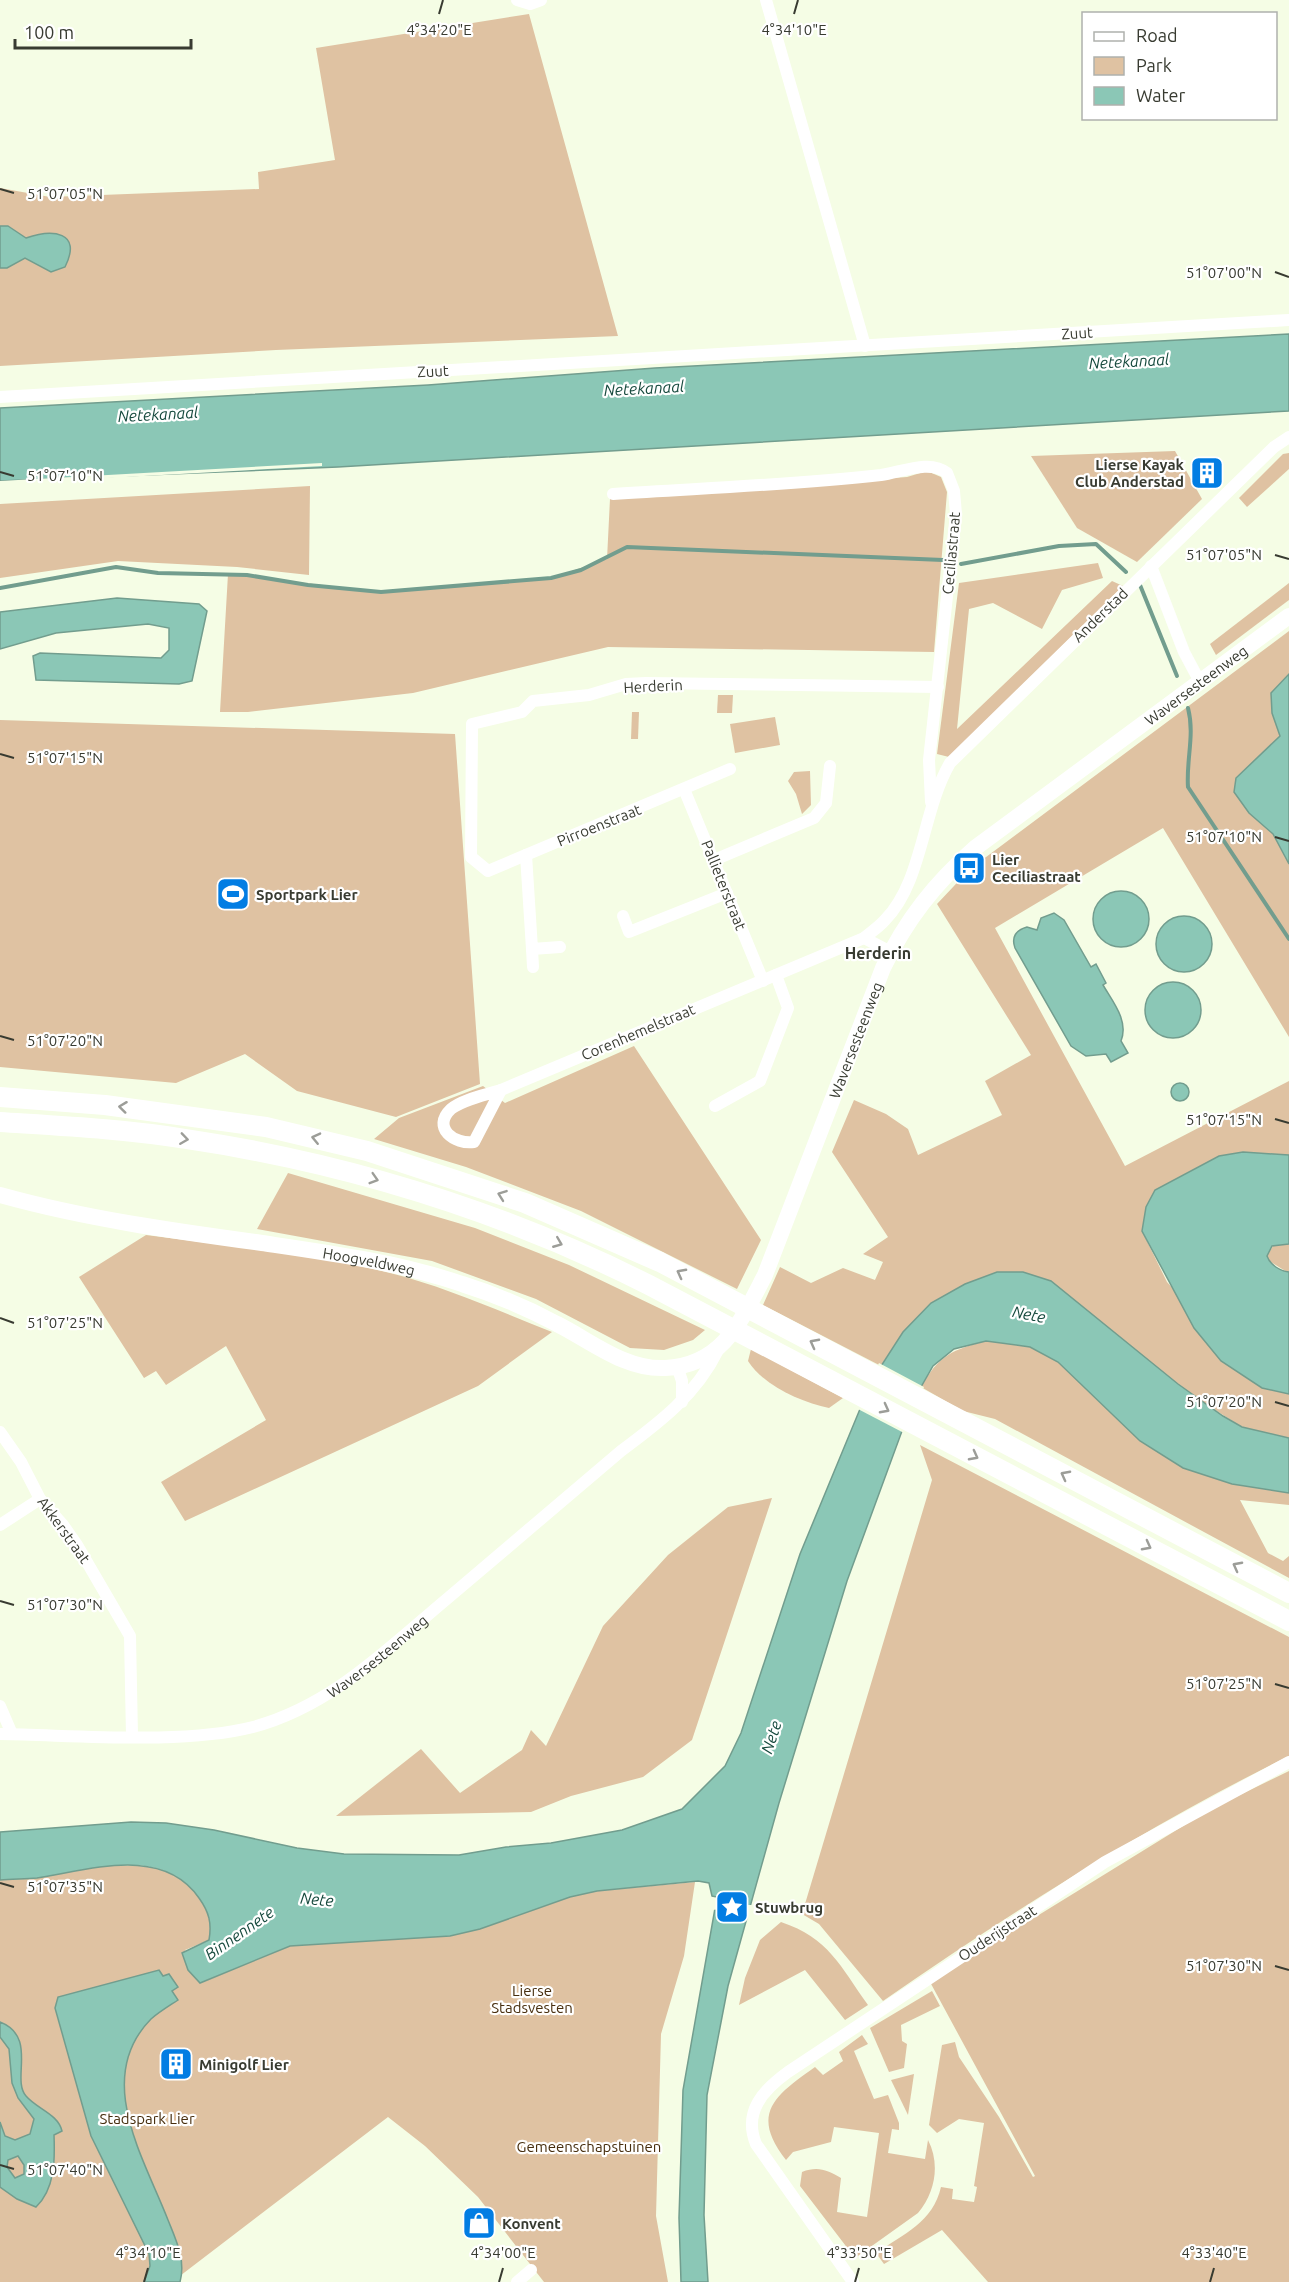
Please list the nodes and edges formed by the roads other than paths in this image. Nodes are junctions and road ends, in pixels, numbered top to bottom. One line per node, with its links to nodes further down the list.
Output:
1 (517, 0): 2 (street)
2 (541, 0)
3 (766, 0): 5 (street)
4 (1289, 320): 5 (street, Zuut)
5 (866, 346): 6 (street, Zuut)
6 (0, 397)
7 (1288, 437): 9 (street, Anderstad)
8 (613, 494): 12 (street, Ceciliastraat)
9 (1151, 566): 11 (street); 16 (street, Anderstad)
10 (1289, 616): 11 (main road, Waversesteenweg)
11 (1200, 682): 26 (main road, Waversesteenweg)
12 (938, 687): 16 (street, Ceciliastraat); 18 (street, Herderin)
13 (830, 766): 19 (street)
14 (730, 769): 15 (street, Pirroenstraat)
15 (684, 789): 17 (street, Pirroenstraat); 19 (street, Pallieterstraat)
16 (931, 806): 20 (street, Ceciliastraat)
17 (526, 855): 18 (street, Pirroenstraat); 25 (street)
18 (471, 857)
19 (714, 860): 21 (street, Pallieterstraat)
20 (915, 861): 23 (street, Corenhemelstraat)
21 (727, 893): 22 (street); 29 (street, Pallieterstraat)
22 (623, 916)
23 (864, 938): 26 (street); 28 (street, Corenhemelstraat)
24 (560, 947): 25 (street)
25 (532, 949): 27 (street)
26 (891, 952): 35 (main road, Waversesteenweg)
27 (533, 967)
28 (776, 975): 29 (street, Corenhemelstraat); 32 (street)
29 (763, 981): 30 (street, Corenhemelstraat)
30 (501, 1090): 30 (street, Corenhemelstraat)
31 (0, 1097): 41 (highway, one-way to 31)
32 (715, 1106)
33 (0, 1122): 42 (highway, one-way to 42)
34 (0, 1195): 36 (main road, Hoogveldweg)
35 (718, 1350): 36 (main road, Hoogveldweg); 37 (street, Waversesteenweg)
36 (677, 1366): 37 (street)
37 (682, 1402): 45 (street, Waversesteenweg)
38 (0, 1432): 39 (street, Akkerstraat)
39 (40, 1499): 40 (street); 45 (street, Akkerstraat)
40 (0, 1525)
41 (1289, 1593)
42 (1289, 1621)
43 (0, 1706): 44 (street)
44 (6, 1734): 45 (street, Waversesteenweg)
45 (132, 1736)
46 (1289, 1762): 49 (street, Ouderijstraat)
47 (531, 2271): 48 (street)
48 (517, 2282)
49 (853, 2282)

